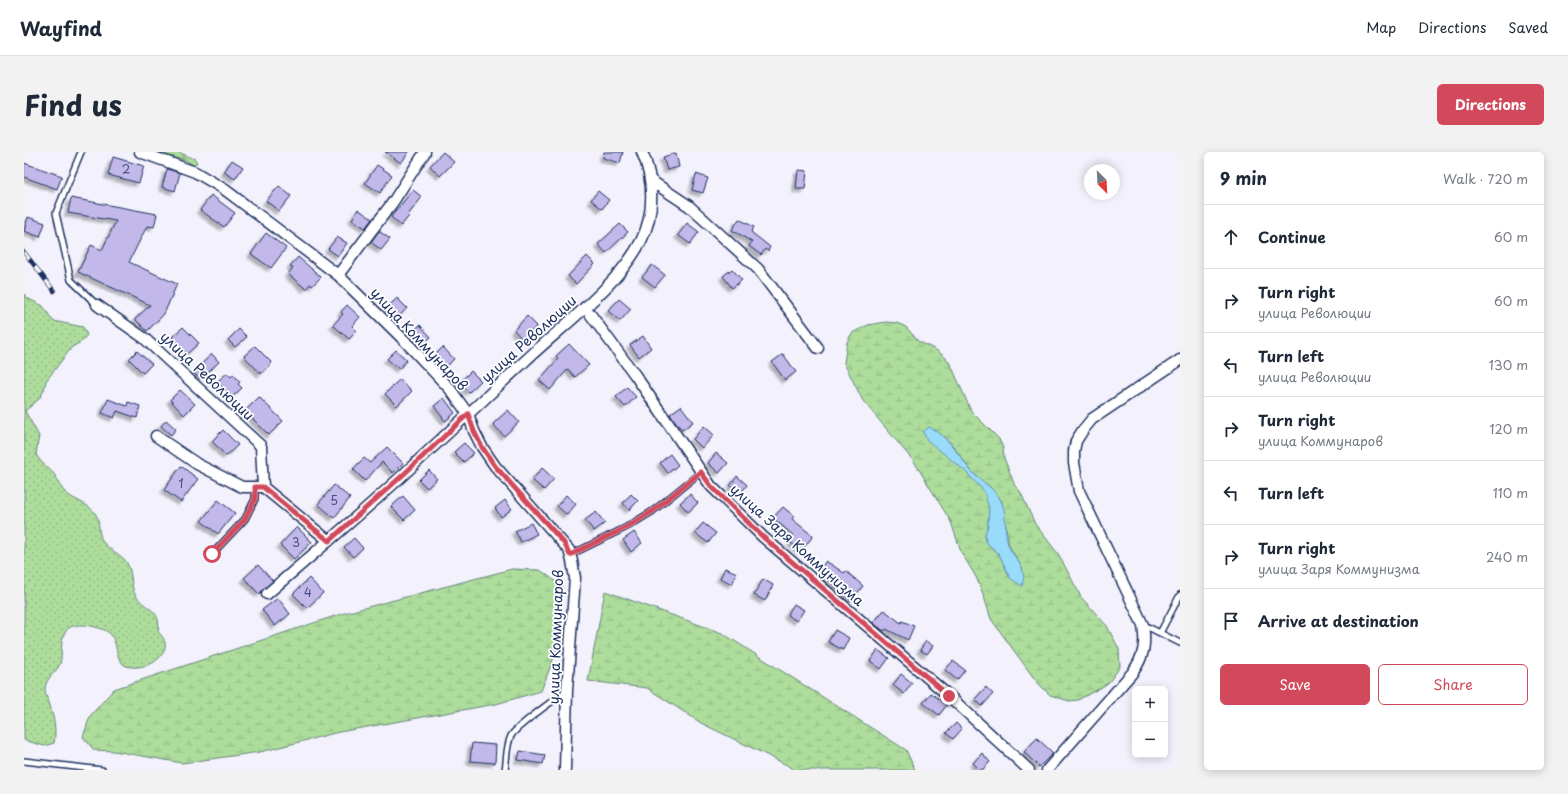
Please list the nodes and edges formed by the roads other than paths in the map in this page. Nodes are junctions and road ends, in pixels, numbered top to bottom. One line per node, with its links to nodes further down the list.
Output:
1 (81, 152): 7 (lane)
2 (140, 152): 6 (street, улица Коммунаров)
3 (425, 152): 6 (street)
4 (642, 152): 5 (street, улица Революции)
5 (650, 180): 8 (street, улица Революции); 9 (street)
6 (338, 275): 11 (street, улица Коммунаров)
7 (97, 305): 14 (street, улица Революции)
8 (585, 307): 11 (street, улица Революции); 13 (street, улица Заря Коммунизма)
9 (818, 348)
10 (1180, 360): 20 (street)
11 (468, 414): 15 (street, улица Революции); 17 (street, улица Коммунаров)
12 (156, 436): 14 (street)
13 (701, 472): 17 (lane); 28 (street, улица Заря Коммунизма)
14 (259, 487): 15 (street); 16 (lane)
15 (329, 541): 18 (street, улица Революции)
16 (212, 554)
17 (570, 555): 23 (street, улица Коммунаров)
18 (267, 594)
19 (1180, 595): 21 (lane)
20 (1143, 625): 21 (lane); 29 (street)
21 (1160, 633): 22 (lane)
22 (1180, 643)
23 (567, 690): 26 (lane); 27 (street, улица Коммунаров)
24 (24, 761): 25 (lane)
25 (102, 770)
26 (505, 770)
27 (565, 770)
28 (1029, 770)
29 (1046, 770)

